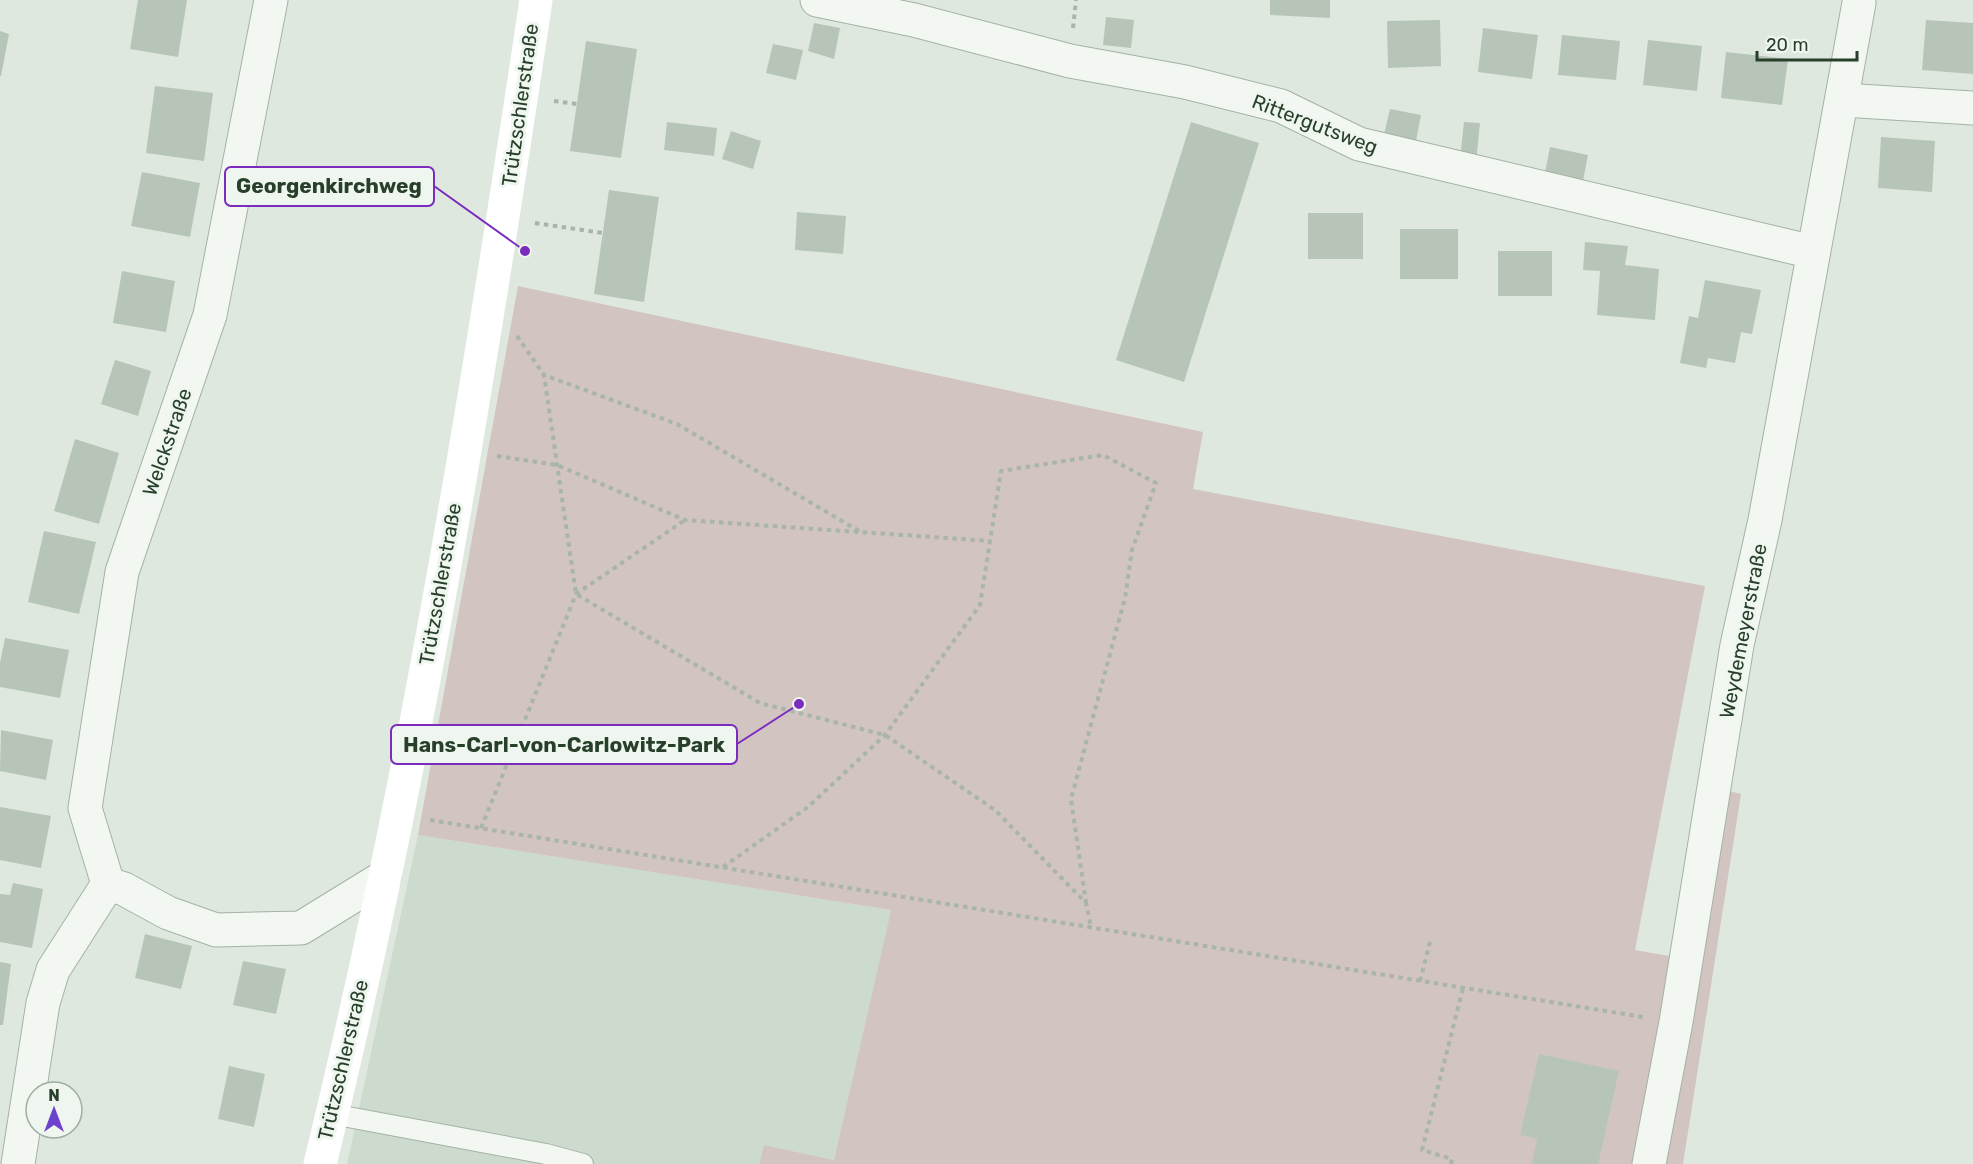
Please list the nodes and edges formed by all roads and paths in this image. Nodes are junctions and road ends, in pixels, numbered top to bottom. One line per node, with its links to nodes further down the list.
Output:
1 (272, 0): 23 (street, Welckstraße)
2 (536, 0): 7 (street, Trützschlerstraße)
3 (817, 0): 9 (street, Rittergutsweg)
4 (1852, 1): 5 (street, Weydemeyerstraße)
5 (1843, 100): 6 (street); 9 (street, Weydemeyerstraße)
6 (1973, 108)
7 (504, 218): 8 (path); 19 (street, Trützschlerstraße)
8 (603, 233)
9 (1813, 252): 29 (street, Weydemeyerstraße)
10 (511, 327): 11 (path)
11 (544, 375): 13 (path); 15 (path)
12 (495, 456): 13 (path)
13 (557, 465): 14 (path); 17 (path)
14 (685, 520): 15 (path); 17 (path)
15 (859, 531): 16 (path)
16 (990, 541): 18 (path); 24 (path)
17 (576, 594): 18 (path); 20 (path)
18 (885, 735): 21 (path); 24 (path)
19 (400, 815): 20 (path); 22 (street, Trützschlerstraße)
20 (481, 828): 21 (path)
21 (723, 868): 25 (path)
22 (384, 877): 23 (street); 30 (street, Trützschlerstraße)
23 (108, 884): 31 (street)
24 (1086, 903): 25 (path)
25 (1091, 928): 27 (path)
26 (1431, 938): 27 (path)
27 (1420, 981): 28 (path)
28 (1463, 988): 29 (path); 34 (path)
29 (1676, 1022): 35 (street, Weydemeyerstraße)
30 (332, 1114): 32 (street, Trützschlerstraße); 33 (lane)
31 (18, 1164)
32 (320, 1164)
33 (583, 1164)
34 (1451, 1164)
35 (1649, 1164)

